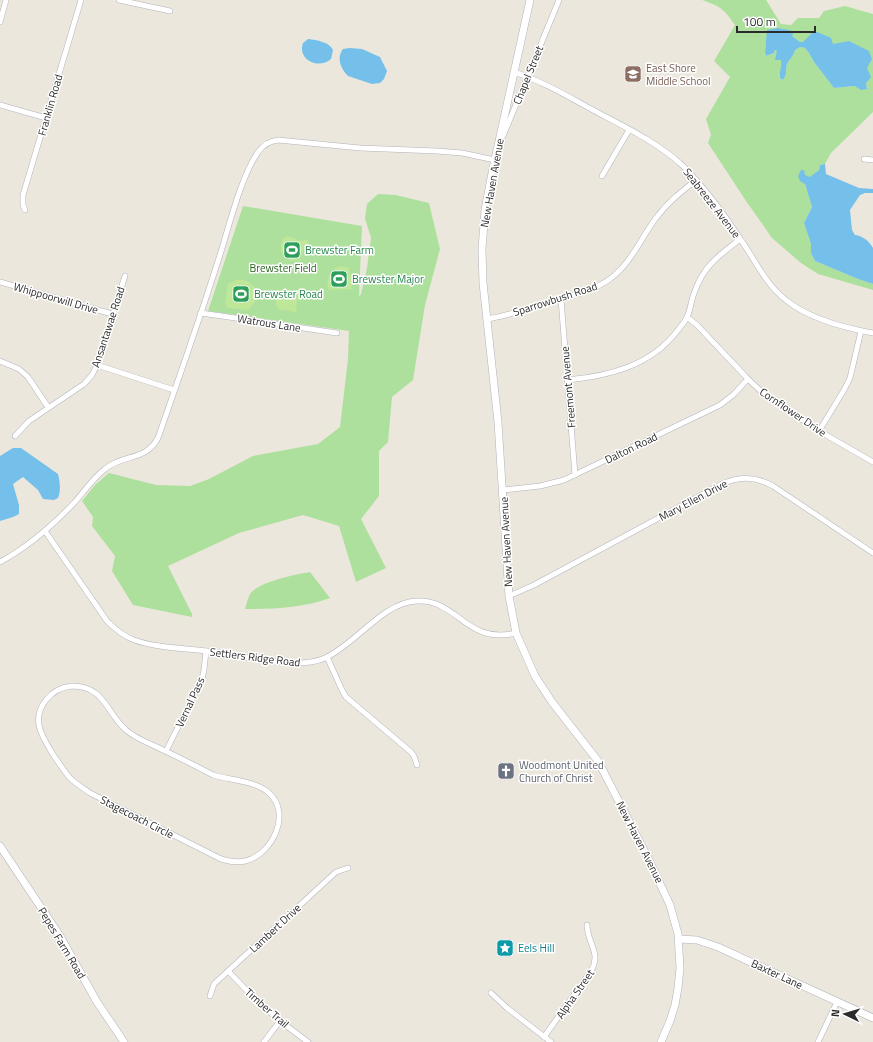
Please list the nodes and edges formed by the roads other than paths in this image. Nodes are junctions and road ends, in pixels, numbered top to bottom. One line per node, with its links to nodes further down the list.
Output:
1 (6, 0): 7 (street)
2 (81, 0): 11 (street, Franklin Road)
3 (119, 0): 6 (street)
4 (530, 0): 8 (main road, New Haven Avenue)
5 (559, 0): 9 (street, Chapel Street)
6 (170, 11)
7 (0, 22)
8 (514, 72): 9 (street, Seabreeze Avenue); 13 (main road, New Haven Avenue)
9 (527, 77): 12 (street, Seabreeze Avenue); 13 (street, Chapel Street)
10 (0, 105): 11 (street)
11 (46, 118): 19 (street, Franklin Road)
12 (629, 130): 17 (street); 18 (street, Seabreeze Avenue)
13 (497, 150): 15 (main road, New Haven Avenue)
14 (864, 159): 16 (street)
15 (495, 160): 24 (street); 27 (main road, New Haven Avenue)
16 (873, 160)
17 (602, 176)
18 (696, 180): 20 (street, Seabreeze Avenue); 23 (street, Sparrowbush Road)
19 (25, 210)
20 (740, 239): 26 (street); 28 (street, Seabreeze Avenue)
21 (125, 276): 25 (street, Ansantawae Road)
22 (0, 282): 25 (street, Whippoorwill Drive)
23 (561, 299): 27 (street, Sparrowbush Road); 34 (street, Freemont Avenue)
24 (201, 313): 29 (street, Watrous Lane); 35 (street)
25 (112, 314): 32 (street, Ansantawae Road)
26 (687, 317): 33 (street, Cornflower Drive); 34 (street)
27 (487, 319): 41 (main road, New Haven Avenue)
28 (861, 331): 30 (street, Seabreeze Avenue); 37 (street)
29 (337, 333)
30 (873, 333)
31 (0, 361): 36 (street)
32 (97, 365): 35 (street); 36 (street, Ansantawae Road)
33 (748, 379): 37 (street, Cornflower Drive); 40 (street, Dalton Road)
34 (567, 380): 40 (street, Freemont Avenue)
35 (174, 390): 42 (street)
36 (48, 407): 38 (street, Ansantawae Road)
37 (819, 431): 39 (street, Cornflower Drive)
38 (15, 436)
39 (873, 462)
40 (575, 475): 41 (street, Dalton Road)
41 (503, 490): 45 (main road, New Haven Avenue)
42 (45, 531): 44 (street); 47 (street, Settlers Ridge Road)
43 (873, 553): 45 (street, Mary Ellen Drive)
44 (0, 562)
45 (510, 596): 46 (main road, New Haven Avenue)
46 (516, 633): 48 (street, Settlers Ridge Road); 54 (main road, New Haven Avenue)
47 (206, 651): 48 (street, Settlers Ridge Road); 49 (street, Vernal Pass)
48 (327, 657): 50 (street)
49 (166, 751): 49 (street, Stagecoach Circle)
50 (417, 765)
51 (0, 846): 62 (main road, Pepes Farm Road)
52 (348, 868): 55 (street, Lambert Drive)
53 (587, 925): 61 (street, Alpha Street)
54 (679, 939): 58 (main road, Baxter Lane); 66 (main road, New Haven Avenue)
55 (228, 971): 57 (street, Lambert Drive); 60 (street, Timber Trail)
56 (491, 993): 61 (street)
57 (210, 996)
58 (836, 1002): 59 (main road, Baxter Lane); 67 (street)
59 (873, 1018)
60 (280, 1021): 63 (street); 64 (street, Timber Trail)
61 (544, 1037): 65 (street)
62 (124, 1042)
63 (264, 1042)
64 (308, 1042)
65 (551, 1042)
66 (661, 1042)
67 (818, 1042)

